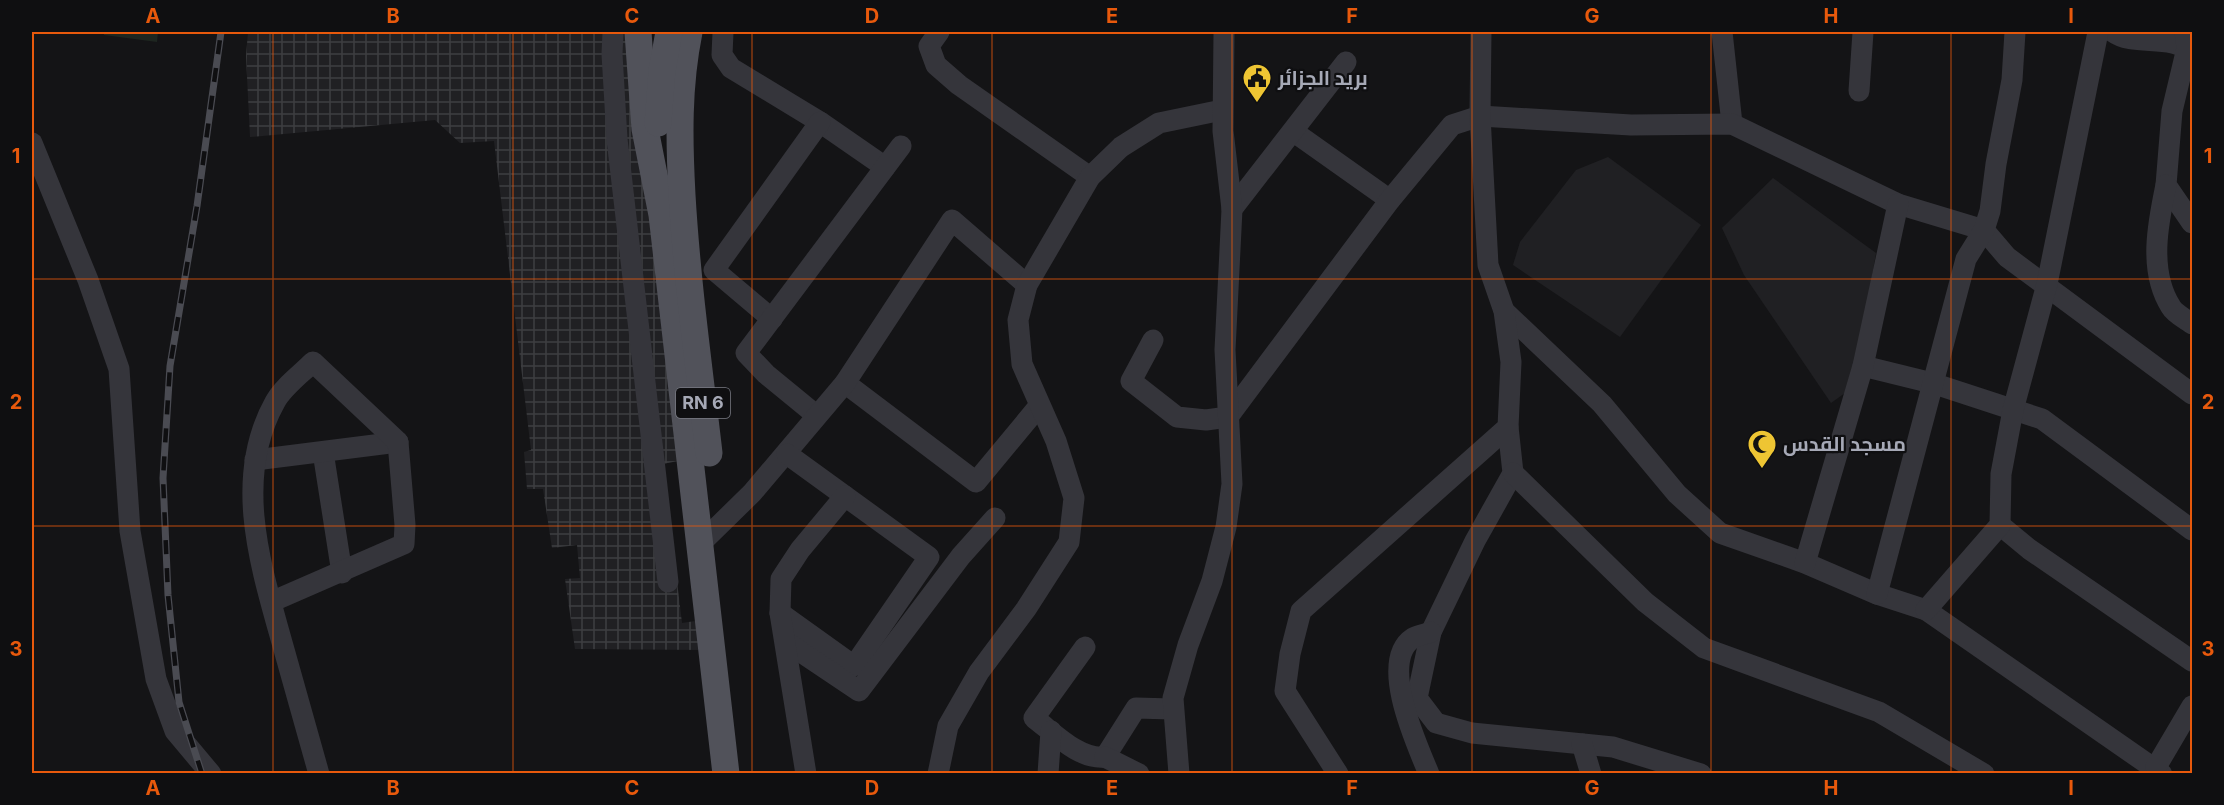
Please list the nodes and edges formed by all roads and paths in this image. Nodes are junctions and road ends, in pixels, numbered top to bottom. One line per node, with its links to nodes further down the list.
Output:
1 (613, 32): 34 (street)
2 (638, 32): 26 (main road)
3 (723, 32): 18 (street)
4 (939, 32): 24 (street)
5 (1224, 32): 16 (street)
6 (1481, 32): 17 (street)
7 (1722, 32): 19 (street)
8 (1863, 32): 15 (street)
9 (2015, 32): 31 (street)
10 (2098, 32): 33 (street)
11 (2113, 32): 13 (street)
12 (681, 35): 26 (main road, RN 6); 56 (main road, RN 6)
13 (2188, 44): 25 (street)
14 (1346, 62): 20 (street)
15 (1859, 91)
16 (1222, 110): 24 (street); 29 (street)
17 (1480, 116): 19 (street); 27 (street); 36 (street)
18 (820, 122): 23 (street); 37 (street)
19 (1731, 124): 28 (street)
20 (1294, 132): 27 (street); 29 (street)
21 (32, 143): 76 (street)
22 (901, 146): 23 (street)
23 (885, 167): 37 (street)
24 (1090, 177): 35 (street)
25 (2166, 185): 30 (street); 38 (street)
26 (657, 190): 32 (main road, RN 6)
27 (1390, 200): 47 (street)
28 (1898, 204): 31 (street); 40 (street)
29 (1232, 209): 47 (street)
30 (2193, 223)
31 (1984, 230): 33 (street); 42 (street)
32 (670, 283): 34 (street); 56 (main road, RN 6)
33 (2047, 284): 43 (street); 45 (street)
34 (636, 285): 61 (street)
35 (1027, 285): 41 (street); 44 (street)
36 (1504, 311): 48 (street); 59 (street)
37 (772, 319): 46 (street)
38 (2193, 324)
39 (1153, 340): 47 (street)
40 (1863, 366): 42 (street); 59 (street)
41 (845, 383): 44 (street); 46 (street)
42 (1932, 383): 45 (street); 62 (street)
43 (2193, 394)
44 (1039, 406): 81 (street)
45 (2013, 410): 57 (street); 58 (street)
46 (816, 415): 51 (street)
47 (1228, 417): 71 (street)
48 (1508, 427): 53 (street); 85 (street)
49 (398, 442): 50 (street); 52 (street); 60 (street)
50 (323, 452): 52 (street); 60 (street)
51 (787, 454): 54 (street); 56 (street)
52 (255, 460): 63 (street)
53 (1514, 473): 66 (street); 89 (street)
54 (845, 496): 65 (street); 65 (street)
55 (995, 518): 67 (street)
56 (708, 523): 78 (main road, RN 6); 79 (main road, RN 6)
57 (2000, 525): 64 (street); 69 (street)
58 (2193, 530)
59 (1805, 562): 62 (street)
60 (342, 573): 63 (street)
61 (668, 582)
62 (1877, 594): 64 (street)
63 (271, 602): 77 (street)
64 (1926, 610): 75 (street)
65 (780, 613): 67 (street)
66 (1431, 632): 73 (street); 86 (street)
67 (786, 642): 80 (street)
68 (1085, 647): 72 (street)
69 (2193, 661)
70 (2193, 706): 75 (street)
71 (1172, 709): 74 (street); 84 (street)
72 (1051, 731): 74 (street); 82 (street)
73 (1582, 744): 87 (street); 88 (street)
74 (1105, 757): 83 (street)
75 (2159, 770)
76 (211, 774)
77 (319, 774)
78 (726, 774)
79 (743, 774)
80 (806, 774)
81 (938, 774)
82 (1048, 774)
83 (1139, 774)
84 (1179, 774)
85 (1338, 774)
86 (1429, 774)
87 (1591, 774)
88 (1701, 774)
89 (1984, 774)

